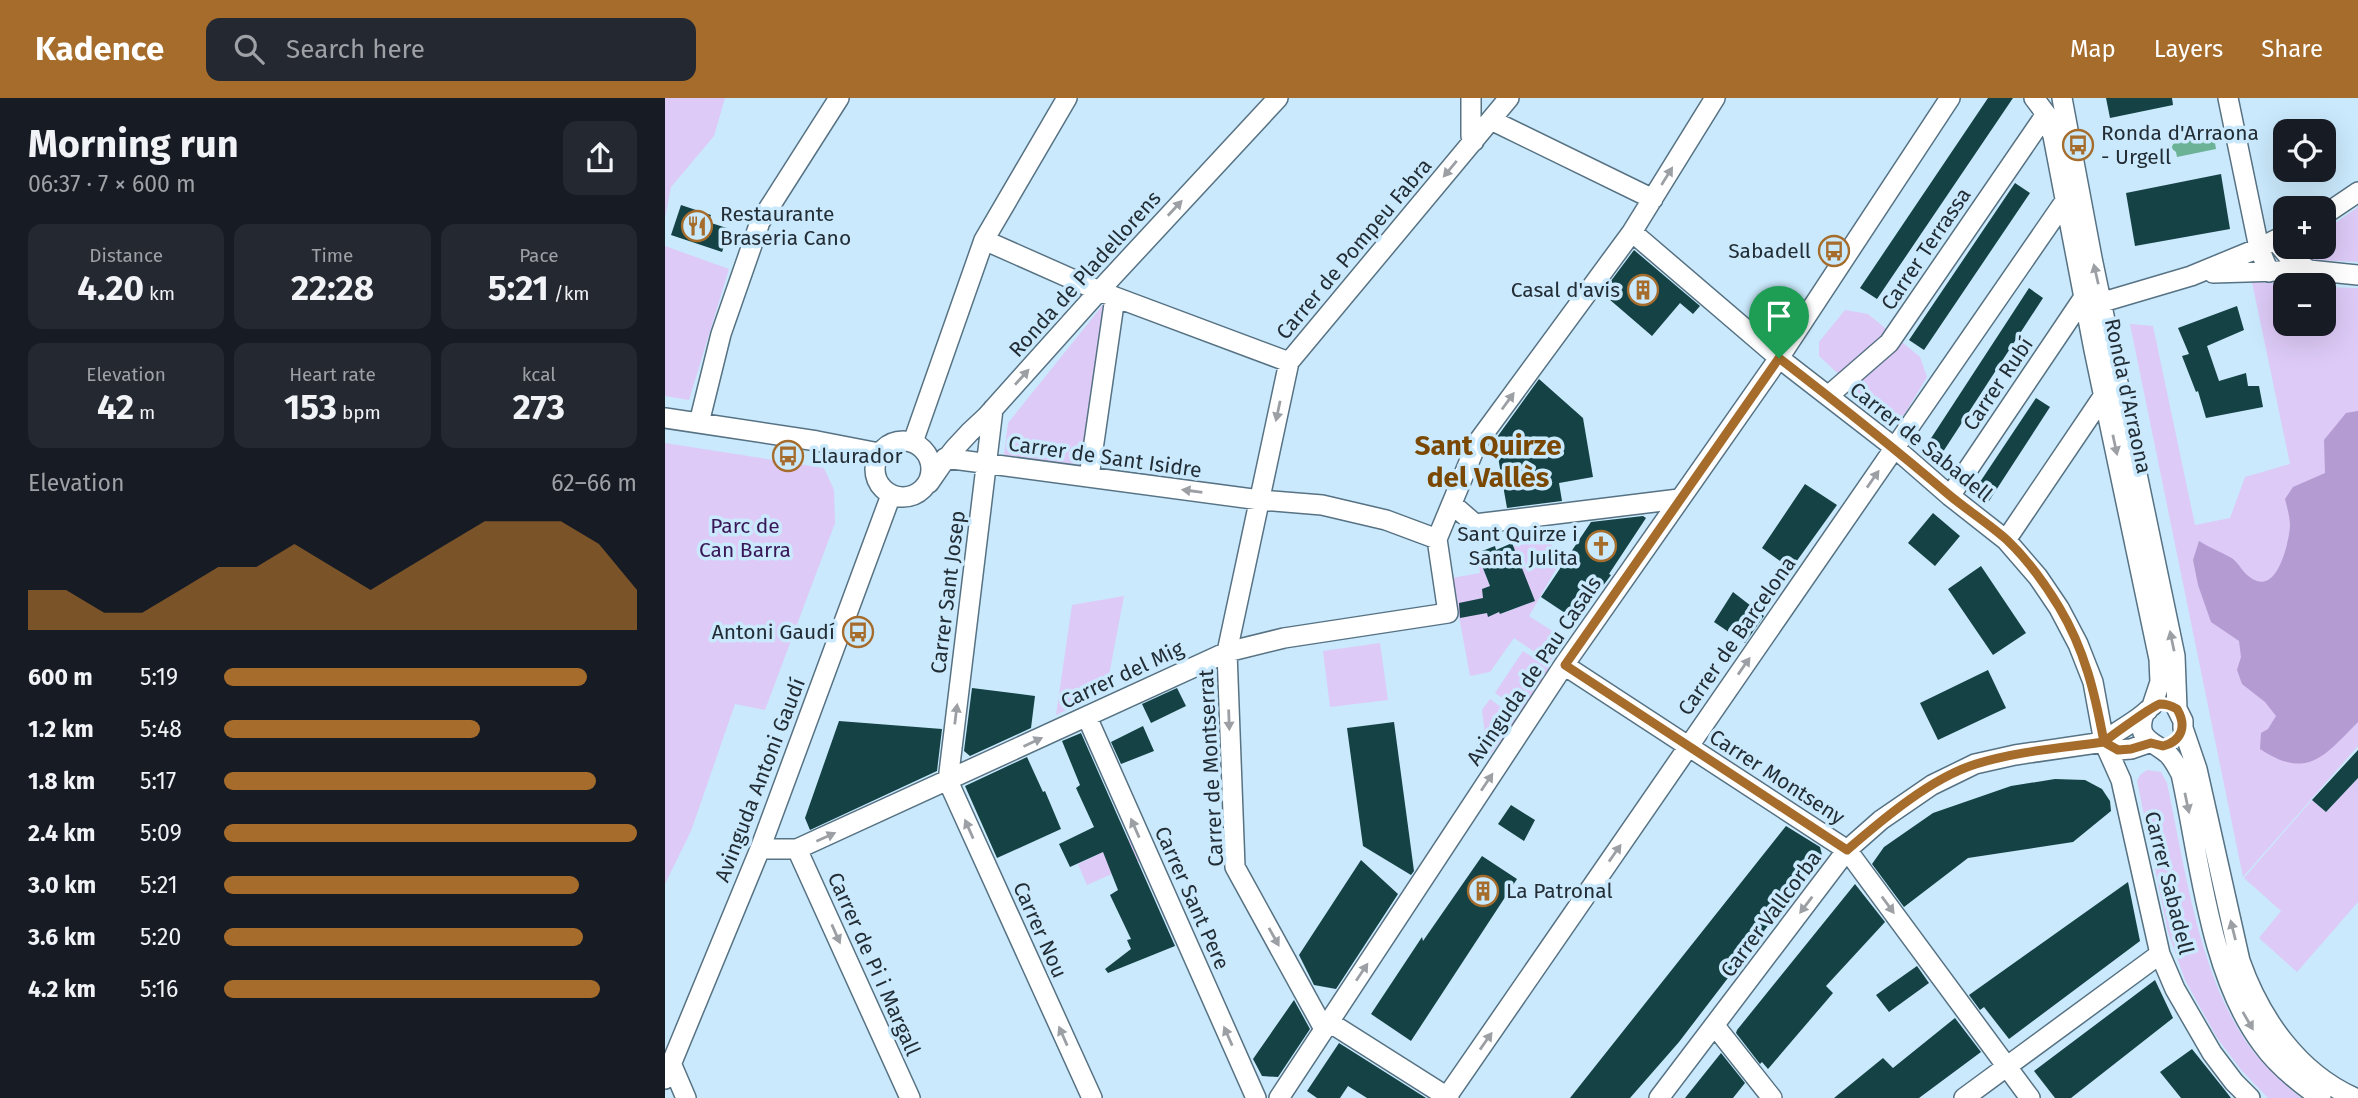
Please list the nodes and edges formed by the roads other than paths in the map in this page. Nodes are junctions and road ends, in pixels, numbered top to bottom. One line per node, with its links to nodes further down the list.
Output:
1 (839, 98): 34 (street)
2 (1066, 98): 19 (street)
3 (1278, 98): 26 (street, Ronda de Pladellorens, one-way to 3)
4 (1471, 98): 13 (street)
5 (1509, 98): 12 (street, Carrer de Pompeu Fabra)
6 (1715, 98): 15 (street, one-way to 6)
7 (1950, 98): 28 (street, Avinguda de Pau Casals)
8 (2034, 98): 11 (street, Ronda d'Arraona)
9 (2062, 98): 27 (street, Ronda d'Arraona, one-way to 9)
10 (2228, 98): 20 (street)
11 (2046, 114): 16 (street, Ronda d'Arraona); 30 (street, Carrer Terrassa)
12 (1491, 120): 13 (street, Carrer de Pompeu Fabra); 15 (street)
13 (1474, 141): 29 (street, Carrer de Pompeu Fabra, one-way to 29)
14 (2358, 192): 17 (street)
15 (1653, 199): 18 (street)
16 (2065, 201): 27 (street, Ronda d'Arraona); 36 (street, Carrer de Barcelona)
17 (2336, 207)
18 (1632, 232): 28 (street, Carrer de Sabadell); 46 (street, one-way to 18)
19 (984, 240): 26 (street); 35 (street)
20 (2273, 241): 23 (street); 25 (street)
21 (2292, 259): 22 (street)
22 (2309, 270): 23 (street); 24 (street)
23 (2269, 272): 25 (street)
24 (2358, 275)
25 (2191, 276): 27 (street)
26 (1107, 294): 29 (street); 32 (street, Ronda de Pladellorens, one-way to 26); 40 (street)
27 (2093, 299): 31 (street, Ronda d'Arraona); 43 (street, Carrer Rubí); 51 (street, Ronda d'Arraona, one-way to 27)
28 (1779, 358): 30 (street, Carrer de Sabadell); 44 (street, Avinguda de Pau Casals)
29 (1289, 362): 45 (street, Carrer de Pompeu Fabra, one-way to 45)
30 (1828, 396): 36 (street, Carrer de Sabadell)
31 (2104, 396): 48 (street); 52 (street, Ronda d'Arraona, one-way to 52)
32 (993, 409): 38 (street, Ronda de Pladellorens); 39 (street, Carrer Sant Josep)
33 (665, 418): 34 (street)
34 (699, 423): 37 (street)
35 (913, 442): 37 (street); 41 (street)
36 (1895, 448): 43 (street, Carrer de Sabadell); 57 (street, Carrer de Barcelona, one-way to 36)
37 (879, 453): 42 (street)
38 (945, 458): 39 (street, Carrer de Sant Isidre); 41 (street, Ronda de Pladellorens)
39 (987, 464): 40 (street, Carrer de Sant Isidre); 58 (street, Carrer Sant Josep, one-way to 39)
40 (1089, 477): 45 (street, Carrer de Sant Isidre, one-way to 40)
41 (929, 483): 42 (street)
42 (891, 495): 59 (street, Avinguda Antoni Gaudí)
43 (1950, 496): 48 (street, Carrer de Sabadell)
44 (1679, 499): 46 (street); 50 (street, Avinguda de Pau Casals)
45 (1260, 500): 47 (street, Carrer de Sant Isidre); 49 (street, Carrer de Pompeu Fabra)
46 (1452, 503): 47 (street)
47 (1437, 539): 49 (street, Carrer del Mig)
48 (2006, 540): 55 (street, Carrer de Sabadell)
49 (1227, 652): 53 (street, Carrer del Mig); 63 (street, Carrer de Montserrat, one-way to 63)
50 (1565, 665): 57 (street, Carrer Montseny); 63 (street, Avinguda de Pau Casals, one-way to 50)
51 (2177, 709): 52 (street); 54 (street, Ronda d'Arraona)
52 (2148, 710): 55 (street, Carrer Vallcorba); 56 (street, Ronda d'Arraona)
53 (1087, 717): 58 (street, Carrer del Mig, one-way to 53); 70 (street, Carrer Sant Pere, one-way to 53)
54 (2183, 728): 56 (street); 79 (street, Ronda d'Arraona, one-way to 54)
55 (2104, 742): 56 (street, Carrer Vallcorba); 61 (street, Carrer Vallcorba); 62 (street, Carrer Sabadell)
56 (2153, 744): 78 (street, Ronda d'Arraona, one-way to 78)
57 (1689, 747): 61 (street, Carrer Montseny); 72 (street, Carrer de Barcelona, one-way to 57)
58 (948, 781): 60 (street, Carrer del Mig, one-way to 58); 69 (street, Carrer Nou, one-way to 58)
59 (761, 849): 60 (street, Carrer del Mig); 66 (street, Avinguda Antoni Gaudí)
60 (797, 849): 68 (street, Carrer de Pi i Margall, one-way to 68)
61 (1847, 850): 64 (street, Carrer Vallcorba, one-way to 64); 65 (street, Carrer Montseny, one-way to 65)
62 (2160, 954): 65 (street); 77 (street, Carrer Sabadell)
63 (1326, 1025): 71 (street, Avinguda de Pau Casals); 72 (street)
64 (1715, 1026): 73 (street, Carrer Vallcorba); 74 (street)
65 (2007, 1066): 75 (street); 76 (street, Carrer Montseny)
66 (668, 1071): 67 (street)
67 (686, 1098)
68 (910, 1098)
69 (1092, 1098)
70 (1256, 1098)
71 (1279, 1098)
72 (1448, 1098)
73 (1659, 1098)
74 (1772, 1098)
75 (1963, 1098)
76 (2030, 1098)
77 (2250, 1098)
78 (2321, 1098)
79 (2355, 1098)

